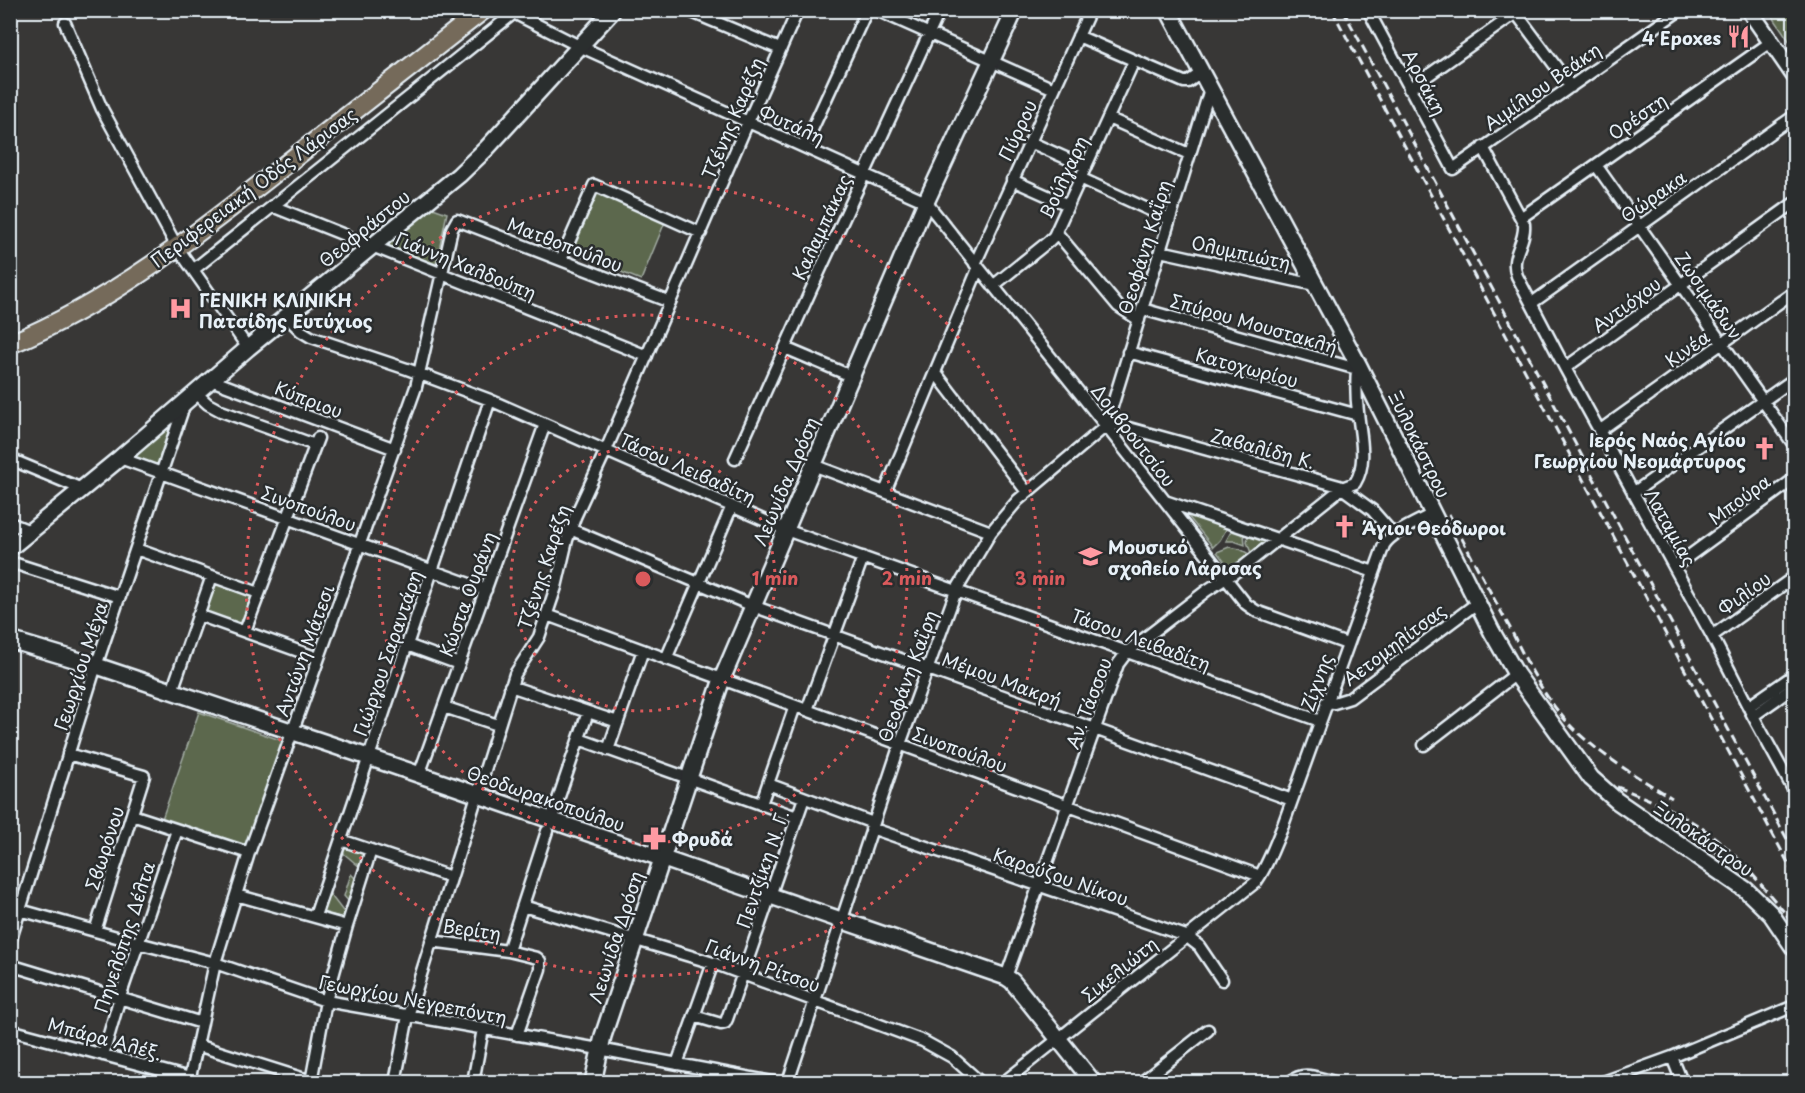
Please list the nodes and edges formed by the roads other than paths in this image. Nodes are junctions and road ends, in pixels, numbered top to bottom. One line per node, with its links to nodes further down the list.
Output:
1 (483, 10): 52 (highway, Περιφερειακή Οδός Λάρισας)
2 (613, 10): 18 (street, Θεοφράστου)
3 (687, 10): 19 (street)
4 (798, 10): 19 (street, Τζένης Καρέζη)
5 (867, 10): 32 (street)
6 (876, 10): 15 (street)
7 (940, 10): 15 (street, Καλαμπάκας)
8 (1015, 10): 21 (street, Λεωνίδα Δρόση)
9 (1090, 10): 16 (street, Πύρρου)
10 (1168, 10): 22 (street, Ξυλοκάστρου)
11 (1680, 10): 24 (street, Αιμίλιου Βεάκη)
12 (1749, 10): 17 (street)
13 (1370, 11): 27 (street, Αρσάκη)
14 (65, 23): 52 (street)
15 (929, 34): 21 (street); 38 (street, Καλαμπάκας)
16 (1078, 36): 20 (street); 25 (street, Πύρρου)
17 (1771, 42): 23 (street); 35 (street, Ορέστη)
18 (579, 46): 30 (street, Φυτάλη); 44 (street, Φυτάλη); 51 (street, Θεοφράστου)
19 (780, 49): 30 (street, Τζένης Καρέζη)
20 (1134, 61): 22 (street); 29 (street, Βούλγαρη)
21 (991, 62): 25 (street); 41 (street, Λεωνίδα Δρόση)
22 (1201, 74): 26 (street, Ξυλοκάστρου)
23 (1794, 75)
24 (1571, 87): 27 (street); 33 (street, Αιμίλιου Βεάκη)
25 (1054, 89): 31 (street, Πύρρου)
26 (1210, 89): 34 (street, Θεοφάνη Καΐρη); 58 (street, Ξυλοκάστρου)
27 (1409, 89): 37 (street, Αρσάκη)
28 (1794, 116): 47 (street, Θώρακα)
29 (1108, 118): 34 (street); 36 (street, Βούλγαρη)
30 (748, 122): 32 (street, Φυτάλη); 49 (street, Τζένης Καρέζη)
31 (1030, 142): 36 (street); 40 (street, Πύρρου)
32 (804, 147): 38 (street, Φυτάλη)
33 (1483, 147): 37 (street, Αιμίλιου Βεάκη); 45 (street)
34 (1189, 154): 46 (street, Θεοφάνη Καΐρη)
35 (1596, 165): 45 (street, Ορέστη); 47 (street, Ζωσιμάδων)
36 (1086, 167): 39 (street, Βούλγαρη)
37 (1453, 169)
38 (864, 174): 41 (street, Φυτάλη); 69 (street, Καλαμπάκας)
39 (1080, 178): 43 (street, Βούλγαρη); 46 (street)
40 (1012, 180): 43 (street); 55 (street, Πύρρου)
41 (926, 202): 55 (street, Δομβρουτσίου); 76 (street, Λεωνίδα Δρόση)
42 (1794, 203): 59 (street, Αντιόχου)
43 (1068, 205): 50 (street, Βούλγαρη)
44 (272, 206): 51 (street, Γιάννη Χαλδούπη); 56 (street)
45 (1522, 217): 63 (street, Λαταμίας)
46 (1169, 219): 53 (street, Θεοφάνη Καΐρη)
47 (1640, 226): 59 (street, Ζωσιμάδων); 63 (street, Θώρακα)
48 (452, 229): 54 (street, Ματθοπούλου); 57 (street, Αντώνη Μάτεσι)
49 (700, 232): 54 (street); 62 (street, Τζένης Καρέζη)
50 (1056, 232): 60 (street, Βούλγαρη); 64 (street, Σπύρου Μουστακλή)
51 (373, 246): 57 (street, Γιάννη Χαλδούπη); 65 (street, Θεοφράστου)
52 (177, 247): 56 (street); 67 (highway, Περιφερειακή Οδός Λάρισας)
53 (1160, 251): 58 (street, Ολυμπιώτη); 64 (street, Θεοφάνη Καΐρη)
54 (561, 260): 62 (street, Ματθοπούλου)
55 (976, 266): 60 (street, Δομβρουτσίου); 74 (street, Πύρρου)
56 (193, 270): 68 (street)
57 (442, 273): 71 (street, Γιάννη Χαλδούπη); 75 (street, Αντώνη Μάτεσι)
58 (1315, 285): 72 (street, Ξυλοκάστρου)
59 (1681, 285): 66 (street, Ζωσιμάδων); 73 (street, Αντιόχου)
60 (993, 286): 84 (street, Δομβρουτσίου)
61 (1794, 292): 66 (street, Κινέα)
62 (670, 302): 71 (street, Τζένης Καρέζη)
63 (1532, 303): 73 (street, Λαταμίας)
64 (1140, 314): 70 (street, Θεοφάνη Καΐρη); 72 (street, Σπύρου Μουστακλή)
65 (286, 317): 68 (street, Θεοφράστου); 75 (street, Τάσου Λειβαδίτη)
66 (1723, 343): 81 (street, Ζωσιμάδων); 85 (street, Κινέα)
67 (10, 344)
68 (248, 348): 78 (street, Θεοφράστου)
69 (785, 348): 76 (street); 91 (street, Καλαμπάκας)
70 (1128, 352): 82 (street, Κατοχωρίου); 84 (street, Θεοφάνη Καΐρη)
71 (647, 356): 88 (street, Τζένης Καρέζη)
72 (1358, 368): 82 (street, Αν. Τάσσου); 102 (street, Ξυλοκάστρου)
73 (1565, 368): 85 (street, Λαταμίας)
74 (935, 372): 97 (street, Πύρρου); 98 (street)
75 (420, 373): 80 (street, Τάσου Λειβαδίτη); 87 (street, Αντώνη Μάτεσι)
76 (851, 376): 92 (street, Λεωνίδα Δρόση)
77 (1794, 379): 81 (street)
78 (211, 380): 79 (street, Θεοφράστου); 87 (street, Κύπριου)
79 (191, 397): 89 (street, Θεοφράστου); 93 (street, Γεωργίου Μέγα); 103 (street)
80 (490, 400): 83 (street, Τάσου Λειβαδίτη); 117 (street, Γιώργου Σαραντάρη)
81 (1764, 401): 86 (street, Ζωσιμάδων); 99 (street)
82 (1358, 415): 95 (street, Αν. Τάσσου)
83 (545, 424): 88 (street, Τάσου Λειβαδίτη); 123 (street, Κώστα Ουράνη)
84 (1106, 424): 95 (street, Ζαβαλίδη Κ.); 98 (street, Θεοφάνη Καΐρη); 100 (street, Δομβρουτσίου)
85 (1599, 431): 99 (street, Λαταμίας)
86 (1794, 445)
87 (395, 448): 111 (street, Αντώνη Μάτεσι)
88 (606, 450): 101 (street, Τάσου Λειβαδίτη); 105 (street, Τζένης Καρέζη)
89 (120, 458): 93 (street, Σινοπούλου); 96 (street, Θεοφράστου)
90 (10, 459): 96 (street)
91 (735, 459)
92 (813, 465): 97 (street); 106 (street, Λεωνίδα Δρόση)
93 (162, 473): 103 (street, Σινοπούλου); 113 (street, Γεωργίου Μέγα)
94 (1794, 479): 116 (street, Μπούρα)
95 (1342, 488): 109 (street, Ζαβαλίδη Κ.); 110 (street, Αν. Τάσσου)
96 (82, 489): 107 (street, Θεοφράστου)
97 (885, 492): 108 (street)
98 (1027, 492): 108 (street, Θεοφάνη Καΐρη)
99 (1634, 493): 116 (street, Λαταμίας)
100 (1164, 501): 110 (street); 121 (street, Δομβρουτσίου)
101 (732, 506): 106 (street, Τάσου Λειβαδίτη); 122 (street)
102 (1432, 514): 109 (street, Ζίχνης); 127 (street, Ξυλοκάστρου)
103 (288, 518): 111 (street, Σινοπούλου); 125 (street)
104 (10, 523): 107 (street)
105 (570, 530): 122 (street, Μέμου Μακρή); 130 (street, Τζένης Καρέζη)
106 (786, 530): 114 (street, Τάσου Λειβαδίτη); 128 (street, Λεωνίδα Δρόση)
107 (32, 532): 112 (street, Θεοφράστου)
108 (991, 532): 124 (street, Θεοφάνη Καΐρη)
109 (1394, 535): 118 (street, Ζίχνης)
110 (1279, 539): 118 (street); 121 (street, Αν. Τάσσου)
111 (360, 544): 117 (street, Σινοπούλου); 139 (street, Αντώνη Μάτεσι)
112 (10, 548)
113 (136, 549): 119 (street); 126 (street, Γεωργίου Μέγα)
114 (863, 557): 124 (street, Τάσου Λειβαδίτη); 132 (street)
115 (10, 562): 126 (street)
116 (1674, 567): 133 (street, Λαταμίας)
117 (432, 570): 123 (street, Σινοπούλου); 136 (street, Γιώργου Σαραντάρη)
118 (1374, 572): 135 (street, Ζίχνης)
119 (212, 576): 125 (street); 129 (street)
120 (1794, 577): 133 (street, Φιλίου)
121 (1225, 579): 135 (street, Δομβρουτσίου); 138 (street, Αν. Τάσσου)
122 (698, 583): 128 (street, Μέμου Μακρή); 140 (street)
123 (486, 590): 141 (street, Κώστα Ουράνη)
124 (956, 591): 138 (street, Τάσου Λειβαδίτη); 143 (street, Θεοφάνη Καΐρη)
125 (259, 593): 131 (street)
126 (120, 597): 142 (street, Γεωργίου Μέγα)
127 (1477, 603): 144 (street, Ξυλοκάστρου); 150 (street, Αετομηλίτσας)
128 (753, 606): 132 (street, Μέμου Μακρή); 146 (street, Λεωνίδα Δρόση)
129 (198, 615): 131 (street); 149 (street)
130 (547, 615): 137 (street, Σινοπούλου); 147 (street, Τζένης Καρέζη)
131 (245, 631): 139 (street)
132 (834, 636): 143 (street, Μέμου Μακρή); 153 (street)
133 (1712, 636): 155 (street, Λαταμίας)
134 (10, 640): 142 (street, Θεοδωρακοπούλου)
135 (1347, 644): 150 (street, Ζίχνης)
136 (407, 645): 141 (street); 166 (street, Γιώργου Σαραντάρη)
137 (643, 650): 140 (street, Σινοπούλου); 157 (street)
138 (1127, 652): 156 (street, Τάσου Λειβαδίτη); 159 (street, Αν. Τάσσου)
139 (318, 658): 160 (street, Αντώνη Μάτεσι)
140 (666, 659): 146 (street, Σινοπούλου)
141 (459, 664): 152 (street, Κώστα Ουράνη)
142 (97, 666): 149 (street, Θεοδωρακοπούλου); 165 (street, Γεωργίου Μέγα)
143 (927, 670): 159 (street, Μέμου Μακρή); 162 (street, Θεοφάνη Καΐρη)
144 (1516, 674): 163 (street); 201 (street, Ξυλοκάστρου)
145 (1794, 675): 155 (street)
146 (722, 679): 151 (street, Σινοπούλου); 168 (street, Λεωνίδα Δρόση)
147 (510, 686): 154 (street); 158 (street, Τζένης Καρέζη)
148 (1794, 687): 155 (street)
149 (171, 691): 160 (street, Θεοδωρακοπούλου)
150 (1326, 702): 156 (street, Ζίχνης)
151 (795, 706): 153 (street, Σινοπούλου); 169 (street, Πεντζίκη Ν. Γ.)
152 (444, 707): 158 (street); 167 (street, Κώστα Ουράνη)
153 (807, 710): 162 (street, Σινοπούλου)
154 (588, 712): 157 (street); 161 (street)
155 (1751, 712): 170 (street, Λαταμίας)
156 (1320, 721): 173 (street, Ζίχνης)
157 (618, 722): 164 (street)
158 (498, 724): 171 (street, Τζένης Καρέζη)
159 (1095, 730): 173 (street, Μέμου Μακρή); 175 (street, Αν. Τάσσου)
160 (292, 732): 166 (street, Θεοδωρακοπούλου); 183 (street, Αντώνη Μάτεσι)
161 (579, 739): 164 (street); 178 (street)
162 (900, 744): 175 (street, Σινοπούλου); 179 (street, Θεοφάνη Καΐρη)
163 (1424, 746)
164 (609, 750): 168 (street)
165 (68, 754): 176 (street, Σβωρόνου); 191 (street, Γεωργίου Μέγα)
166 (368, 757): 167 (street, Θεοδωρακοπούλου); 181 (street, Γιώργου Σαραντάρη)
167 (420, 775): 171 (street, Θεοδωρακοπούλου)
168 (688, 778): 174 (street); 184 (street, Λεωνίδα Δρόση)
169 (768, 784): 172 (street, Καρούζου Νίκου); 174 (street, Πεντζίκη Ν. Γ.)
170 (1794, 788)
171 (476, 794): 178 (street, Θεοδωρακοπούλου); 185 (street, Τζένης Καρέζη)
172 (804, 798): 177 (street, Πεντζίκη Ν. Γ.); 179 (street, Καρούζου Νίκου)
173 (1292, 800): 186 (street, Ζίχνης)
174 (761, 804): 177 (street)
175 (1068, 806): 186 (street, Σινοπούλου); 187 (street, Αν. Τάσσου)
176 (132, 815): 180 (street); 195 (street, Σβωρόνου)
177 (797, 817): 189 (street, Πεντζίκη Ν. Γ.)
178 (549, 825): 184 (street, Θεοδωρακοπούλου); 190 (street)
179 (872, 826): 187 (street, Καρούζου Νίκου); 193 (street, Θεοφάνη Καΐρη)
180 (177, 830): 183 (street); 200 (street, Πηνελόπης Δέλτα)
181 (340, 840): 182 (street); 192 (street, Γιώργου Σαραντάρη)
182 (371, 850): 185 (street); 194 (street)
183 (249, 853): 188 (street, Αντώνη Μάτεσι)
184 (661, 858): 189 (street, Θεοδωρακοπούλου); 198 (street, Λεωνίδα Δρόση)
185 (451, 877): 197 (street, Τζένης Καρέζη)
186 (1258, 879): 196 (street, Σικελιώτη)
187 (1038, 887): 196 (street, Καρούζου Νίκου); 207 (street, Αν. Τάσσου)
188 (236, 895): 192 (street); 203 (street, Αντώνη Μάτεσι)
189 (769, 896): 193 (street, Θεοδωρακοπούλου); 206 (street, Πεντζίκη Ν. Γ.)
190 (523, 906): 198 (street, Γιάννη Ρίτσου); 202 (street)
191 (20, 910): 195 (street, Γεωργίου Νεγρεπόντη); 199 (street, Γεωργίου Μέγα)
192 (315, 916): 194 (street)
193 (842, 921): 207 (street, Θεοδωρακοπούλου); 211 (street, Θεοφάνη Καΐρη)
194 (347, 926): 210 (street)
195 (94, 931): 200 (street, Γεωργίου Νεγρεπόντη)
196 (1186, 936): 208 (street, Καρούζου Νίκου); 220 (street, Σικελιώτη)
197 (431, 940): 202 (street, Βερίτη); 213 (street, Τζένης Καρέζη)
198 (634, 940): 204 (street, Γιάννη Ρίτσου); 222 (street, Λεωνίδα Δρόση)
199 (10, 942)
200 (138, 943): 203 (street, Γεωργίου Νεγρεπόντη); 209 (street, Πηνελόπης Δέλτα)
201 (1794, 948)
202 (508, 951): 219 (street, Βερίτη)
203 (215, 963): 210 (street, Γεωργίου Νεγρεπόντη); 215 (street, Αντώνη Μάτεσι)
204 (713, 963): 206 (street, Γιάννη Ρίτσου); 214 (street)
205 (10, 965): 209 (street)
206 (743, 974): 211 (street, Γιάννη Ρίτσου); 214 (street, Πεντζίκη Ν. Γ.)
207 (1006, 977): 220 (street, Θεοδωρακοπούλου)
208 (1222, 980)
209 (120, 997): 215 (street); 223 (street, Πηνελόπης Δέλτα)
210 (326, 1001): 213 (street, Γεωργίου Νεγρεπόντη); 228 (street)
211 (815, 1001): 233 (street, Θεοφάνη Καΐρη); 234 (street, Γιάννη Ρίτσου)
212 (1794, 1006): 224 (street)
213 (408, 1016): 216 (street, Γεωργίου Νεγρεπόντη); 229 (street, Τζένης Καρέζη)
214 (694, 1016): 225 (street)
215 (202, 1023): 221 (street, Αντώνη Μάτεσι)
216 (483, 1029): 219 (street, Γεωργίου Νεγρεπόντη); 230 (street)
217 (10, 1030): 223 (street, Μπάρα Αλέξ.)
218 (1208, 1030): 237 (street)
219 (517, 1035): 222 (street, Γεωργίου Νεγρεπόντη)
220 (1059, 1039): 235 (street, Σικελιώτη); 236 (street, Θεοδωρακοπούλου)
221 (197, 1045): 226 (street, Αντώνη Μάτεσι); 228 (street)
222 (599, 1049): 225 (street, Γεωργίου Νεγρεπόντη); 231 (street, Λεωνίδα Δρόση)
223 (104, 1055): 226 (street, Μπάρα Αλέξ.)
224 (1672, 1057): 240 (street); 241 (street)
225 (677, 1064): 227 (street, Γεωργίου Νεγρεπόντη)
226 (190, 1080)
227 (752, 1081): 232 (street, Γεωργίου Νεγρεπόντη)
228 (311, 1082)
229 (395, 1083)
230 (473, 1083)
231 (593, 1083)
232 (773, 1083)
233 (788, 1083)
234 (980, 1083)
235 (1004, 1083)
236 (1093, 1083)
237 (1142, 1083)
238 (1290, 1083): 239 (street)
239 (1334, 1083)
240 (1603, 1083)
241 (1682, 1083)

